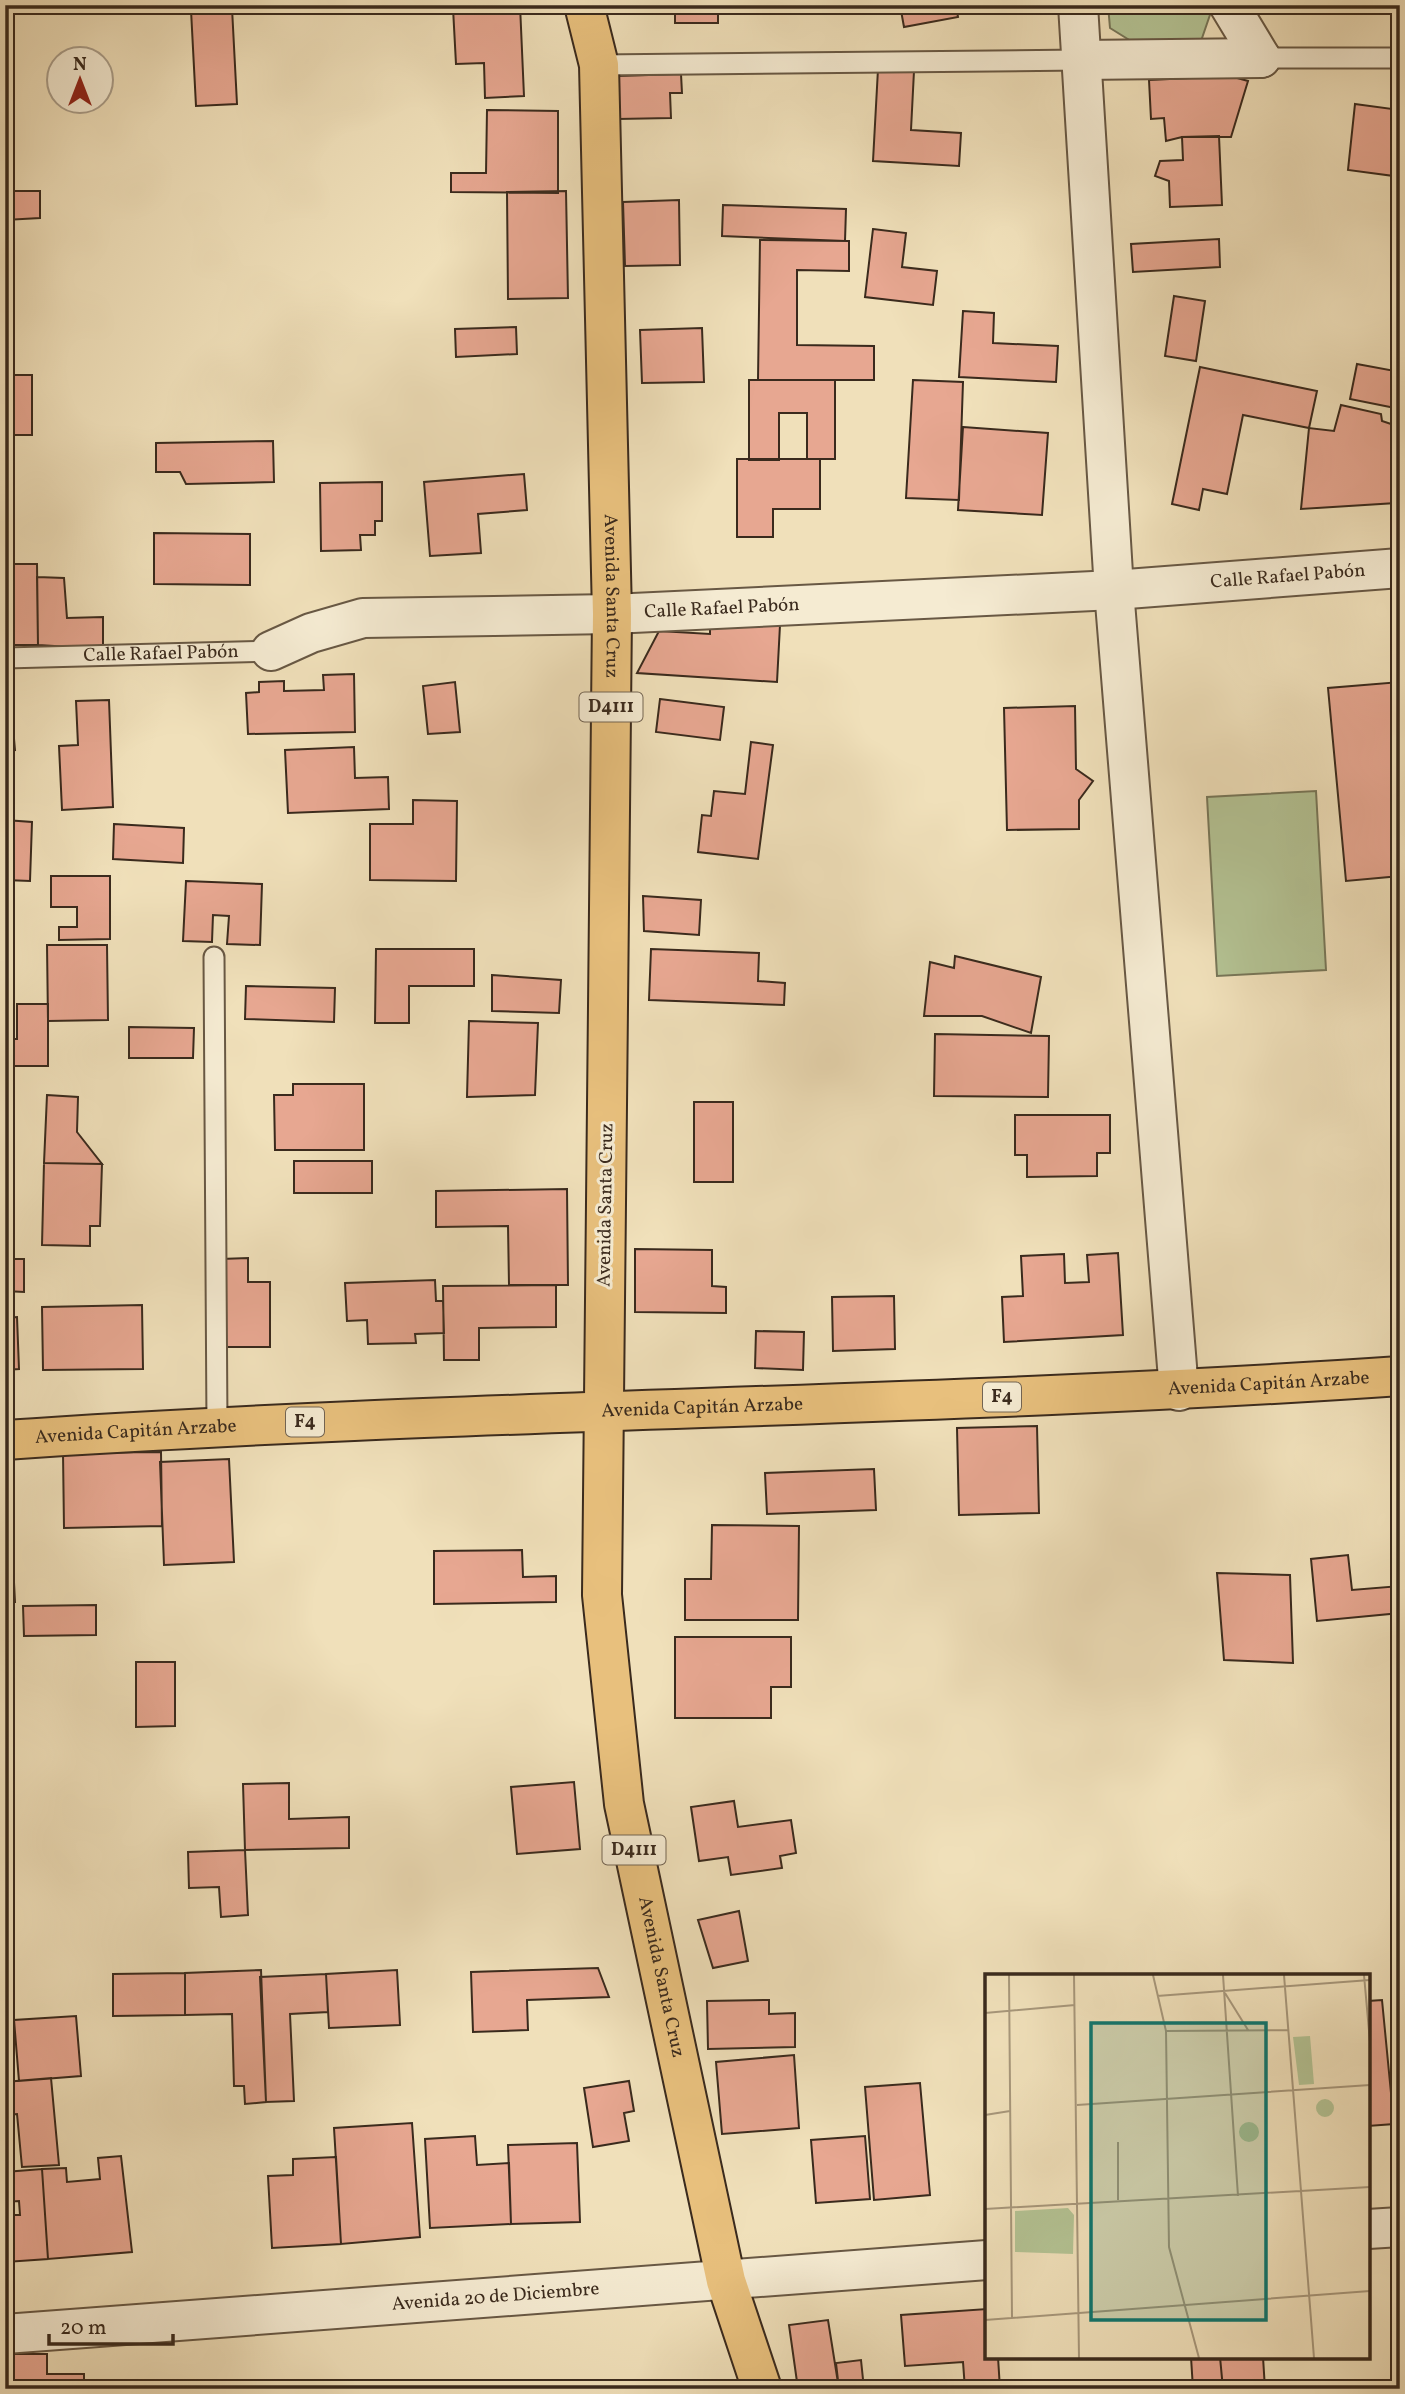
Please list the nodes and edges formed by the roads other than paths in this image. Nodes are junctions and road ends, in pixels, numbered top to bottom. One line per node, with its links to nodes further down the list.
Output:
1 (584, 5): 7 (main road, Avenida Santa Cruz / D4111)
2 (1078, 5): 6 (street)
3 (1229, 5): 4 (street)
4 (1261, 58): 5 (lane); 6 (street)
5 (1400, 58)
6 (1081, 61): 7 (lane); 9 (street)
7 (599, 65): 10 (main road, Avenida Santa Cruz / D4111)
8 (1400, 568): 9 (street, Calle Rafael Pabón)
9 (1114, 590): 10 (street, Calle Rafael Pabón); 15 (street)
10 (612, 614): 11 (street, Calle Rafael Pabón); 16 (main road, Avenida Santa Cruz / D4111)
11 (271, 651): 12 (lane, Calle Rafael Pabón)
12 (5, 658)
13 (214, 957): 17 (lane)
14 (1400, 1376): 15 (main road, Avenida Capitán Arzabe / F4)
15 (1179, 1391): 16 (main road, Avenida Capitán Arzabe / F4)
16 (604, 1412): 17 (main road, Avenida Capitán Arzabe / F4); 22 (main road, Avenida Santa Cruz / D4111)
17 (217, 1426): 18 (main road, Avenida Capitán Arzabe / F4)
18 (5, 1440)
19 (1400, 2227): 20 (street)
20 (1370, 2229)
21 (985, 2260): 22 (street, Avenida 20 de Diciembre)
22 (726, 2281): 23 (street, Avenida 20 de Diciembre); 24 (main road, Avenida Santa Cruz / D4111)
23 (5, 2334)
24 (762, 2389)

